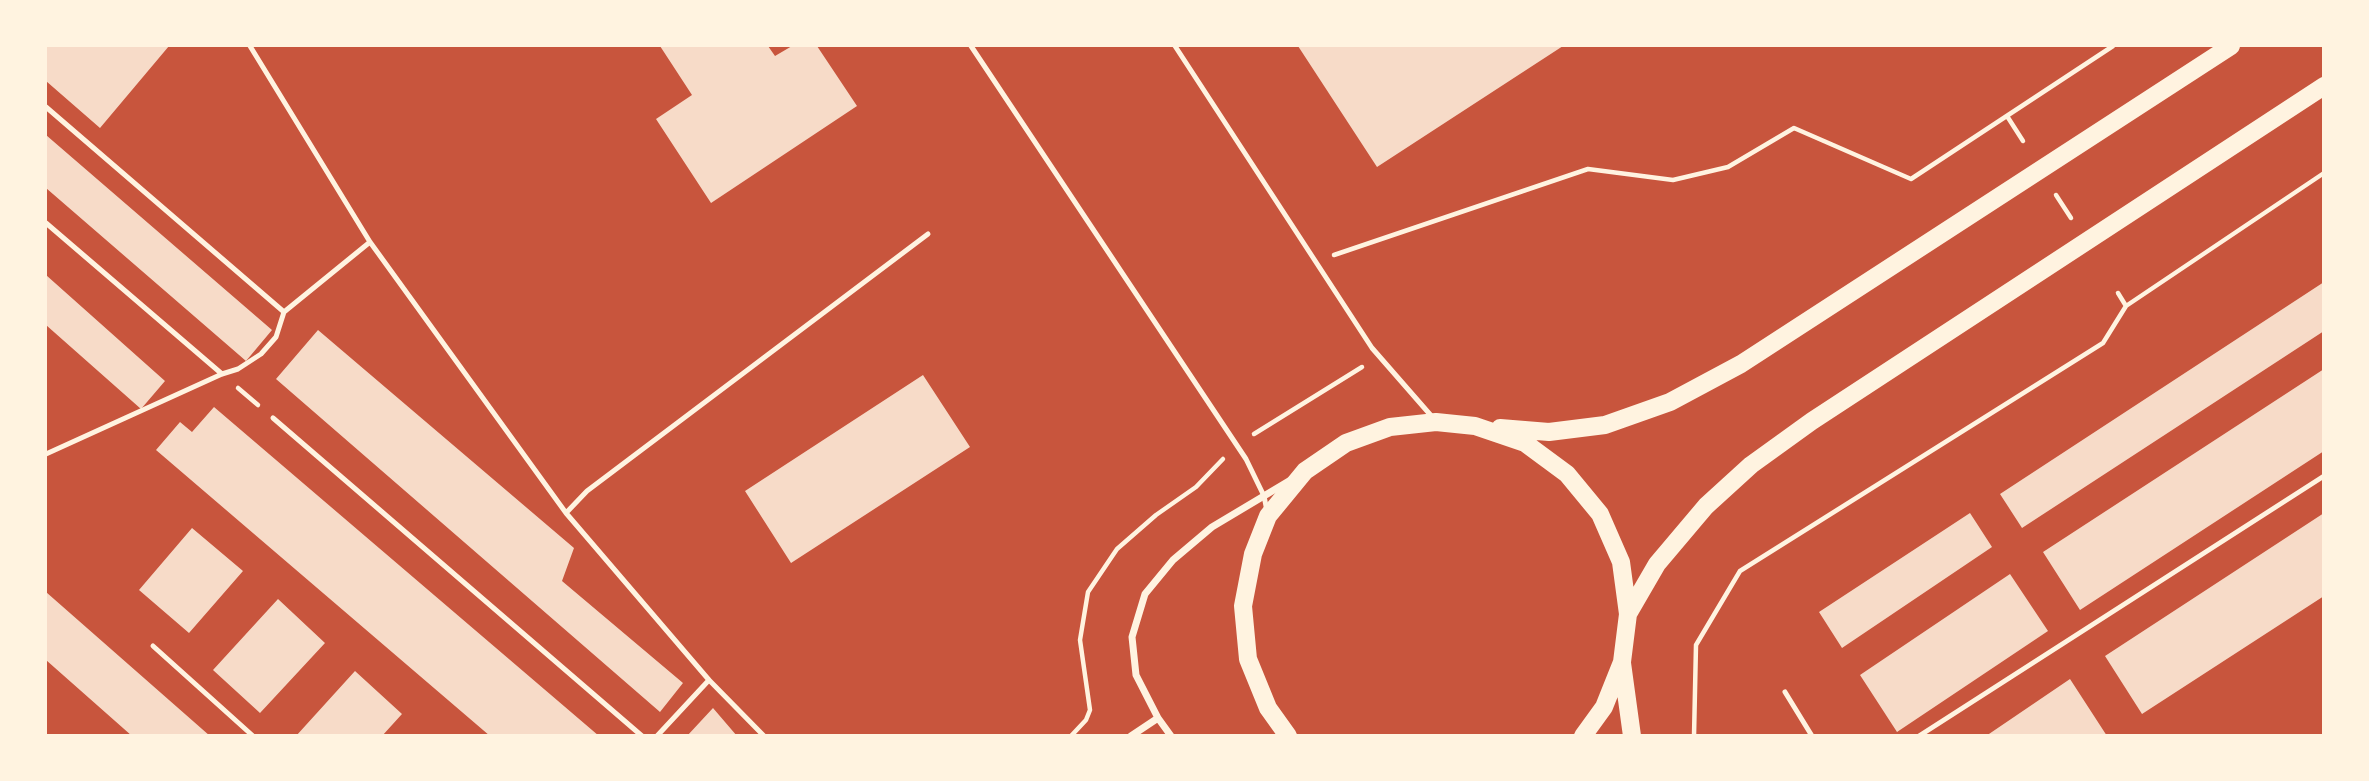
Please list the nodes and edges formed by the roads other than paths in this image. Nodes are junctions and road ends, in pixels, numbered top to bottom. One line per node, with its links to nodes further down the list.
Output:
1 (250, 46): 9 (lane)
2 (971, 46): 18 (lane)
3 (1175, 46): 13 (lane)
4 (2231, 46): 14 (main road)
5 (2323, 86): 21 (main road)
6 (46, 107): 10 (lane)
7 (46, 223): 11 (lane)
8 (929, 234): 19 (lane)
9 (370, 242): 10 (lane); 19 (lane)
10 (284, 312): 11 (lane)
11 (222, 374): 15 (lane)
12 (273, 418): 28 (lane)
13 (1437, 422): 14 (main road); 16 (main road)
14 (1475, 426): 21 (main road)
15 (46, 454)
16 (1305, 471): 18 (street); 20 (main road)
17 (2323, 476): 37 (lane)
18 (1264, 496): 20 (lane); 26 (street)
19 (566, 513): 24 (lane)
20 (1268, 516): 33 (main road)
21 (1628, 614): 23 (main road)
22 (153, 646): 27 (lane)
23 (1622, 662): 34 (main road); 35 (main road)
24 (709, 680): 29 (lane); 30 (lane)
25 (1785, 692): 36 (lane)
26 (1158, 718): 31 (street); 32 (street)
27 (253, 736)
28 (642, 736)
29 (657, 736)
30 (765, 736)
31 (1131, 736)
32 (1171, 736)
33 (1288, 736)
34 (1583, 736)
35 (1632, 736)
36 (1812, 736)
37 (1919, 736)

